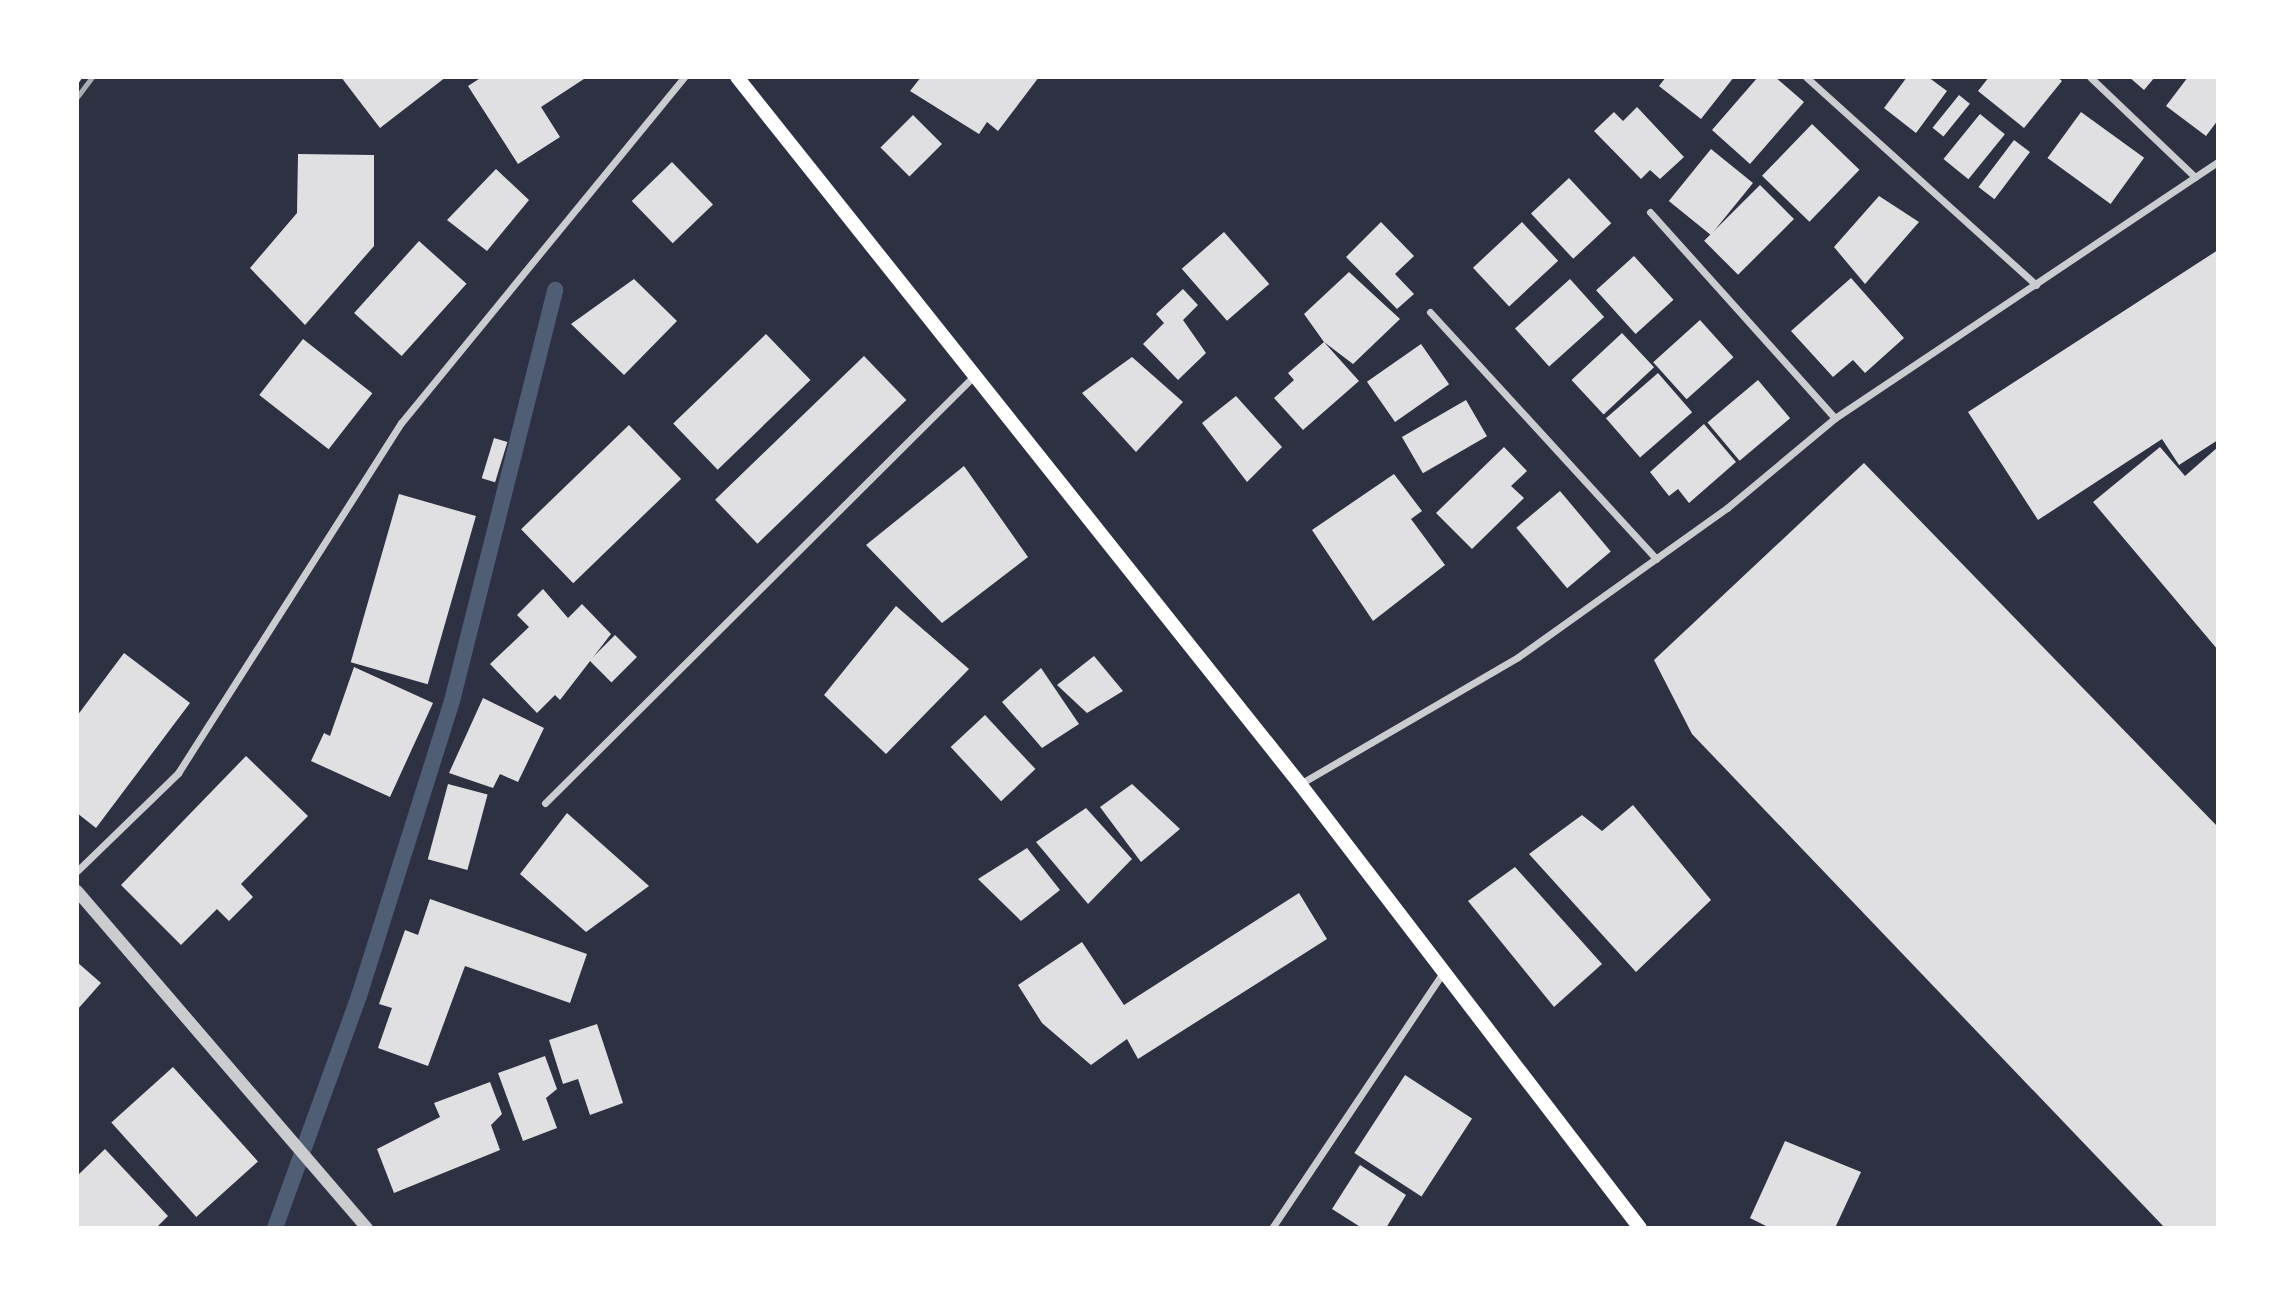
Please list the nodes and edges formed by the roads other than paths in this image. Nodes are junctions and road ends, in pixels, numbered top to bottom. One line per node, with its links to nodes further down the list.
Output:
1 (684, 77): 15 (street)
2 (737, 77): 10 (main road)
3 (1806, 77): 8 (street)
4 (2090, 77): 6 (street)
5 (2218, 162): 6 (street)
6 (2195, 177): 8 (street)
7 (1650, 212): 11 (street)
8 (2036, 285): 11 (street)
9 (1430, 312): 12 (street)
10 (972, 378): 13 (main road); 14 (street)
11 (1835, 418): 12 (street)
12 (1656, 559): 13 (street)
13 (1300, 784): 17 (main road)
14 (545, 803)
15 (77, 871)
16 (77, 891): 18 (street)
17 (1443, 973): 19 (street); 20 (main road)
18 (367, 1228)
19 (1272, 1228)
20 (1640, 1228)

